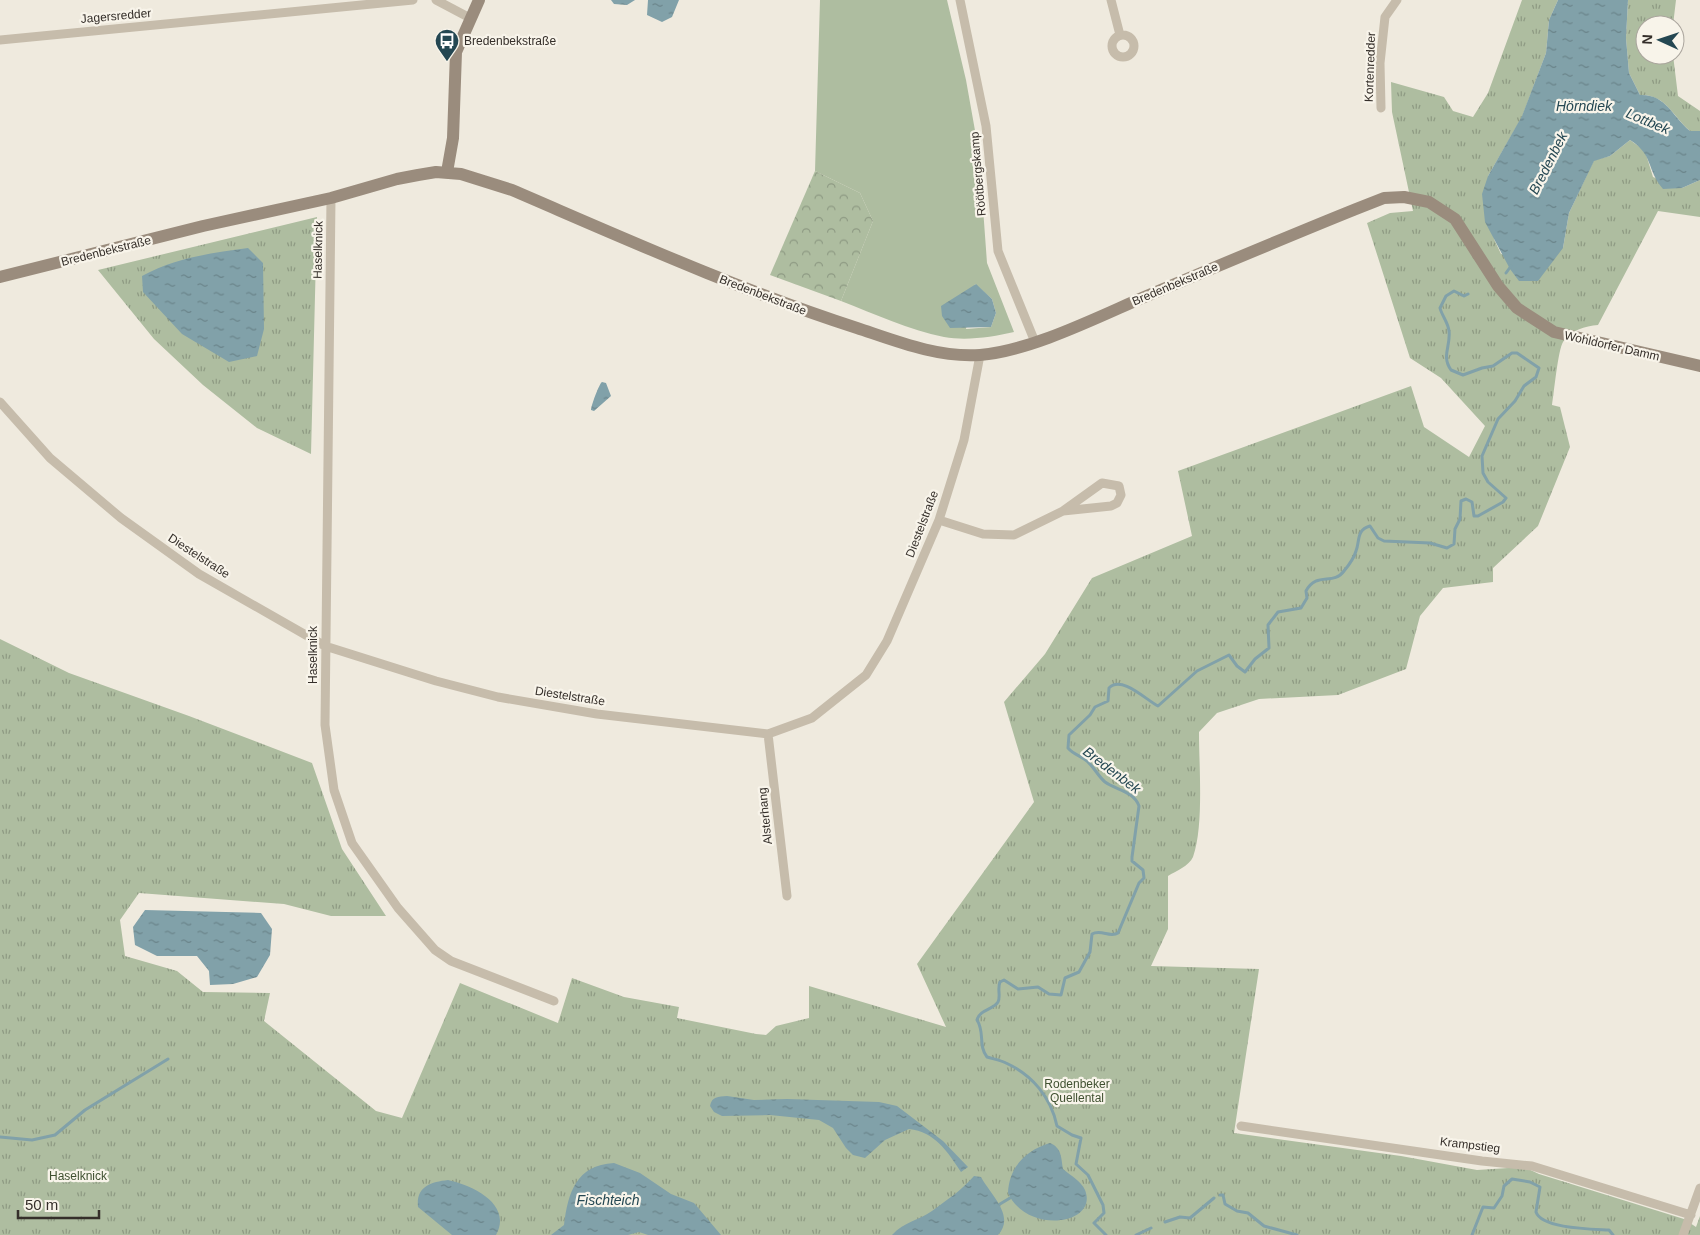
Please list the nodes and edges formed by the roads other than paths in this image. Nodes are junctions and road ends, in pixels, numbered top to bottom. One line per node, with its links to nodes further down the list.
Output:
1 (413, 0): 9 (street, Jagersredder)
2 (436, 0): 7 (street)
3 (479, 0): 7 (street)
4 (960, 0): 15 (street, Röötbergskamp)
5 (1111, 0): 8 (street)
6 (1397, 0): 10 (street, Kortenredder)
7 (470, 18): 11 (street)
8 (1120, 36)
9 (0, 40)
10 (1381, 108)
11 (447, 172): 12 (street, Bredenbekstraße); 16 (street, Bredenbekstraße)
12 (331, 198): 14 (street, Bredenbekstraße); 21 (street, Haselknick)
13 (1488, 271): 15 (street, Bredenbekstraße); 17 (street, Wohldorfer Damm)
14 (0, 277)
15 (1035, 342): 16 (street, Bredenbekstraße)
16 (980, 355): 20 (street, Diestelstraße)
17 (1700, 366)
18 (0, 402): 21 (street, Diestelstraße)
19 (1063, 511): 19 (street); 20 (street)
20 (939, 520): 22 (street, Diestelstraße)
21 (325, 646): 22 (street, Diestelstraße); 24 (street, Haselknick)
22 (768, 734): 23 (street, Alsterhang)
23 (787, 896)
24 (554, 1000)
25 (1241, 1126): 27 (street, Krampstieg)
26 (1700, 1188): 27 (street)
27 (1691, 1215): 28 (street)
28 (1683, 1235)

